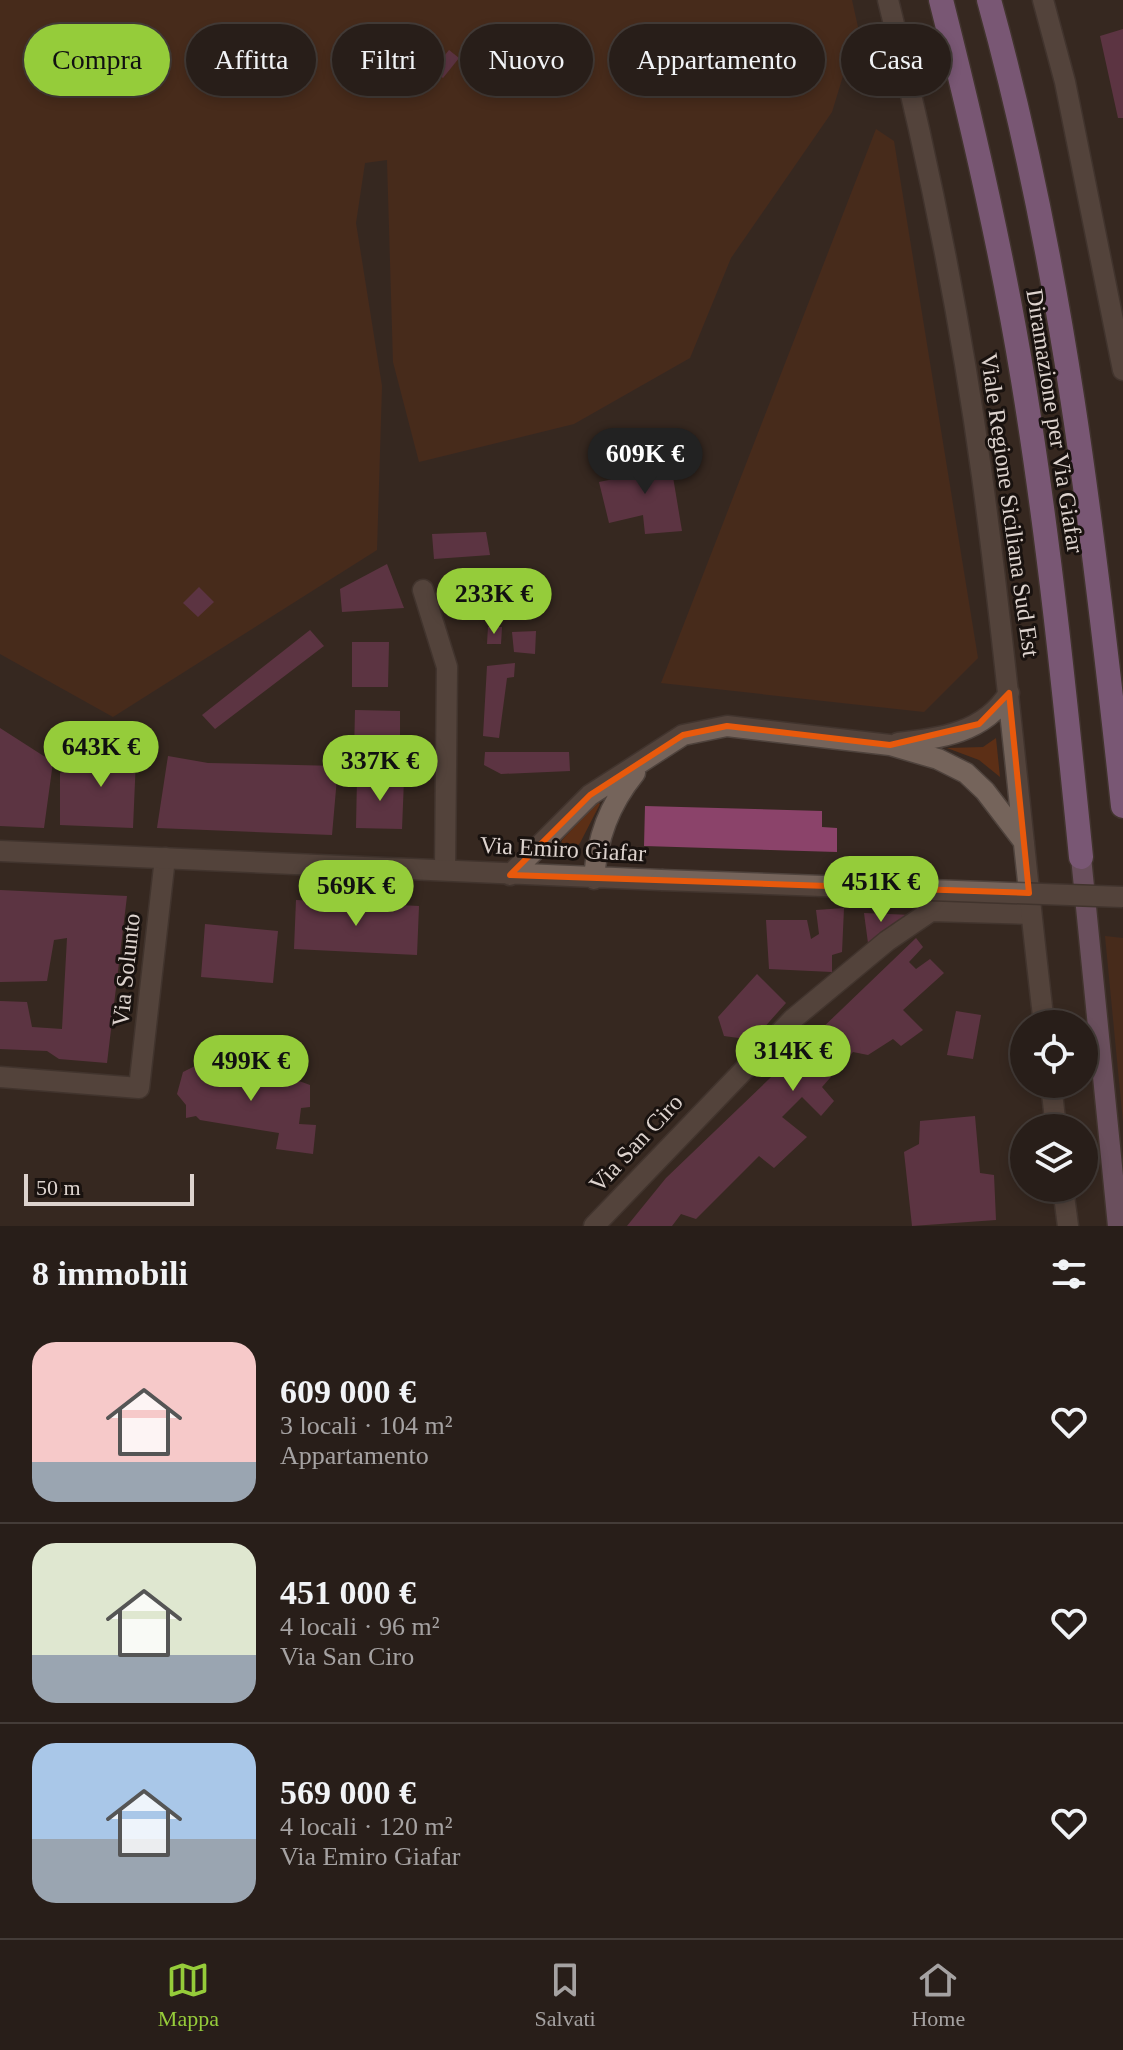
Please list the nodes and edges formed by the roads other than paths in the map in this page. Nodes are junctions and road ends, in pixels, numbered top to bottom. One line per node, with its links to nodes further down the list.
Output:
1 (888, 0): 9 (street, Viale Regione Siciliana Sud Est)
2 (941, 0): 15 (highway, Diramazione per Via Giafar)
3 (989, 0): 6 (highway, Diramazione per Via Giafar)
4 (1043, 0): 5 (street)
5 (1123, 370)
6 (1096, 554): 8 (highway); 12 (highway, Diramazione per Via Giafar)
7 (423, 590): 17 (street)
8 (1123, 686)
9 (1009, 693): 10 (street); 13 (street, Viale Regione Siciliana Sud Est)
10 (890, 745): 11 (street); 13 (street)
11 (648, 758): 18 (street); 19 (street)
12 (1123, 806)
13 (1024, 842): 21 (street, Viale Regione Siciliana Sud Est)
14 (0, 851): 16 (street, Via Emiro Giafar)
15 (1081, 857): 27 (main road)
16 (165, 858): 17 (street, Via Emiro Giafar); 23 (street, Via Solunto)
17 (445, 869): 18 (street, Via Emiro Giafar)
18 (510, 875): 19 (street, Via Emiro Giafar)
19 (594, 879): 20 (street, Via Emiro Giafar, bridge)
20 (1123, 897)
21 (1031, 914): 22 (street, Viale Regione Siciliana Sud Est); 25 (street, Via San Ciro)
22 (1042, 1010)
23 (0, 1077)
24 (1065, 1202): 26 (street)
25 (594, 1226)
26 (1068, 1226)
27 (1118, 1226)

